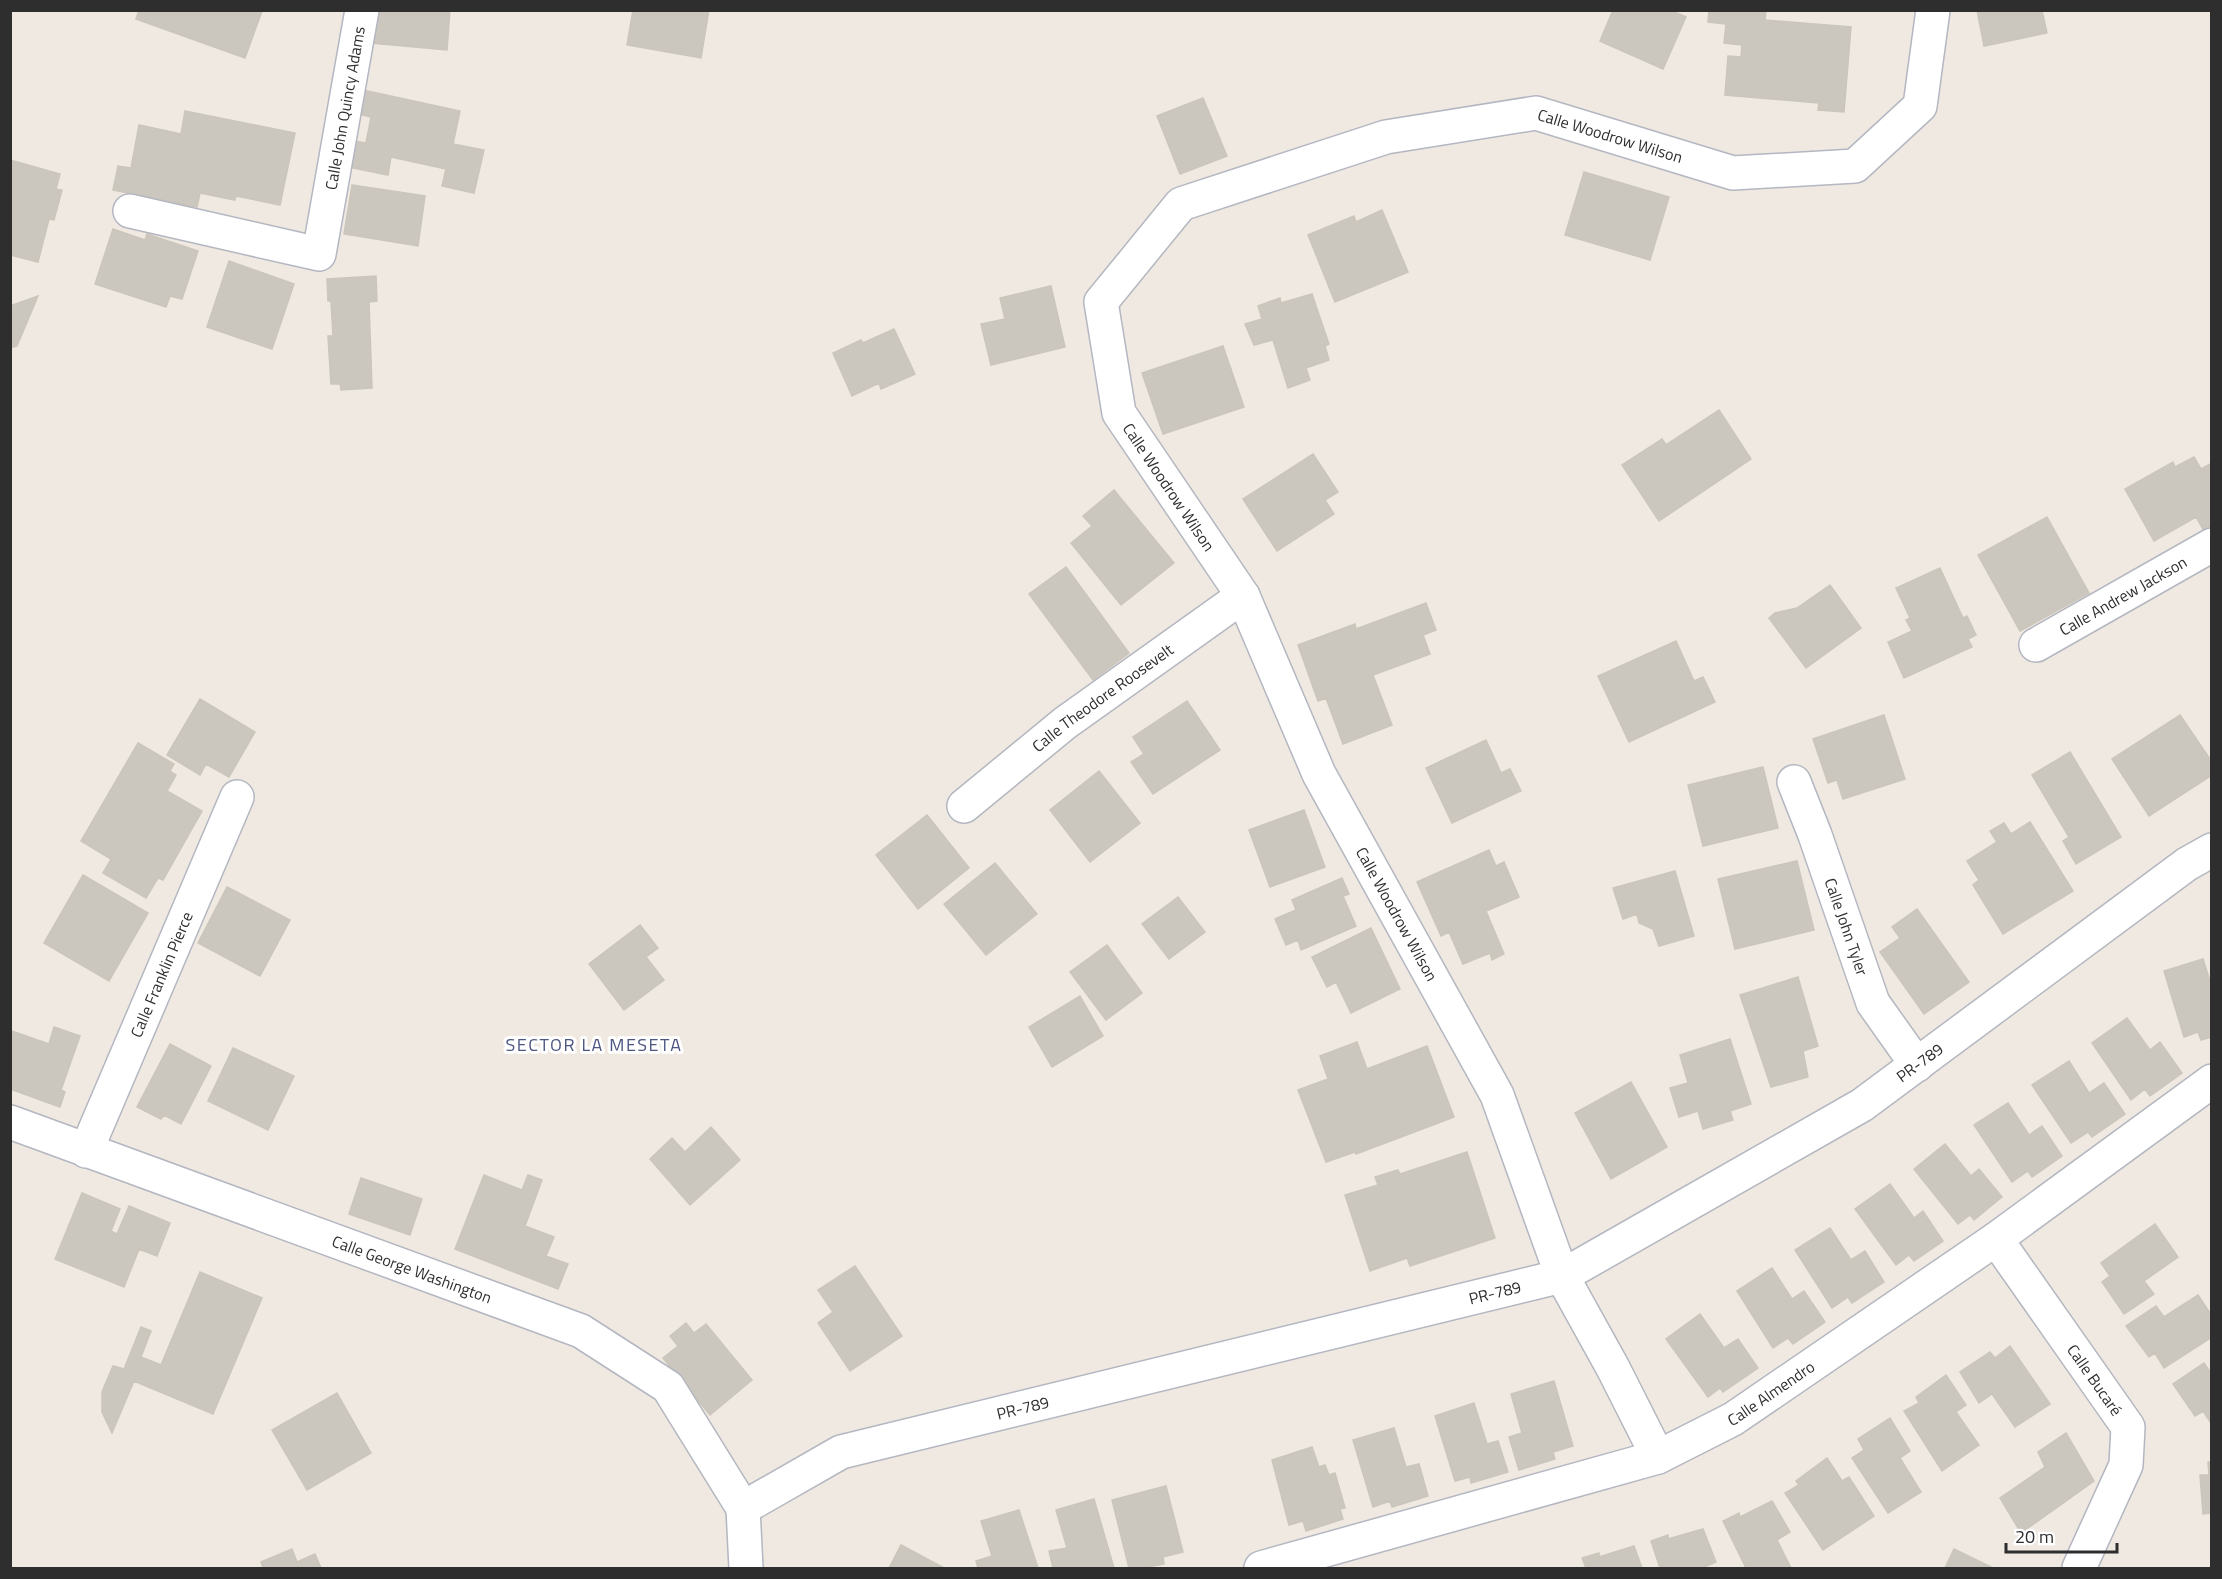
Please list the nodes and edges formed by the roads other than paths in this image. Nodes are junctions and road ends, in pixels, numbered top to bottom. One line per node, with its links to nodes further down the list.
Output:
1 (362, 10): 3 (street, Calle John Quincy Adams)
2 (1933, 10): 5 (street, Calle Woodrow Wilson)
3 (130, 211)
4 (2211, 545): 6 (street, Calle Andrew Jackson)
5 (1243, 596): 9 (street, Calle Theodore Roosevelt); 16 (street, Calle Woodrow Wilson)
6 (2036, 645)
7 (1794, 782): 11 (street, Calle John Tyler)
8 (237, 797): 14 (street, Calle Franklin Pierce)
9 (964, 806)
10 (2211, 850): 11 (street, PR-789 / PR-789)
11 (1917, 1065): 16 (street, PR-789 / PR-789)
12 (2211, 1081): 15 (street, Calle Almendro)
13 (10, 1122): 14 (street, Calle George Washington)
14 (86, 1151): 18 (street, Calle George Washington)
15 (1995, 1239): 17 (street, Calle Almendro); 22 (street, Calle Bucaré)
16 (1562, 1276): 17 (street, Calle Woodrow Wilson); 18 (street, PR-789 / PR-789)
17 (1658, 1457): 19 (street, Calle Almendro)
18 (743, 1509): 20 (street)
19 (1308, 1563): 21 (street, Calle Almendro)
20 (746, 1569)
21 (1261, 1569)
22 (2079, 1569)

